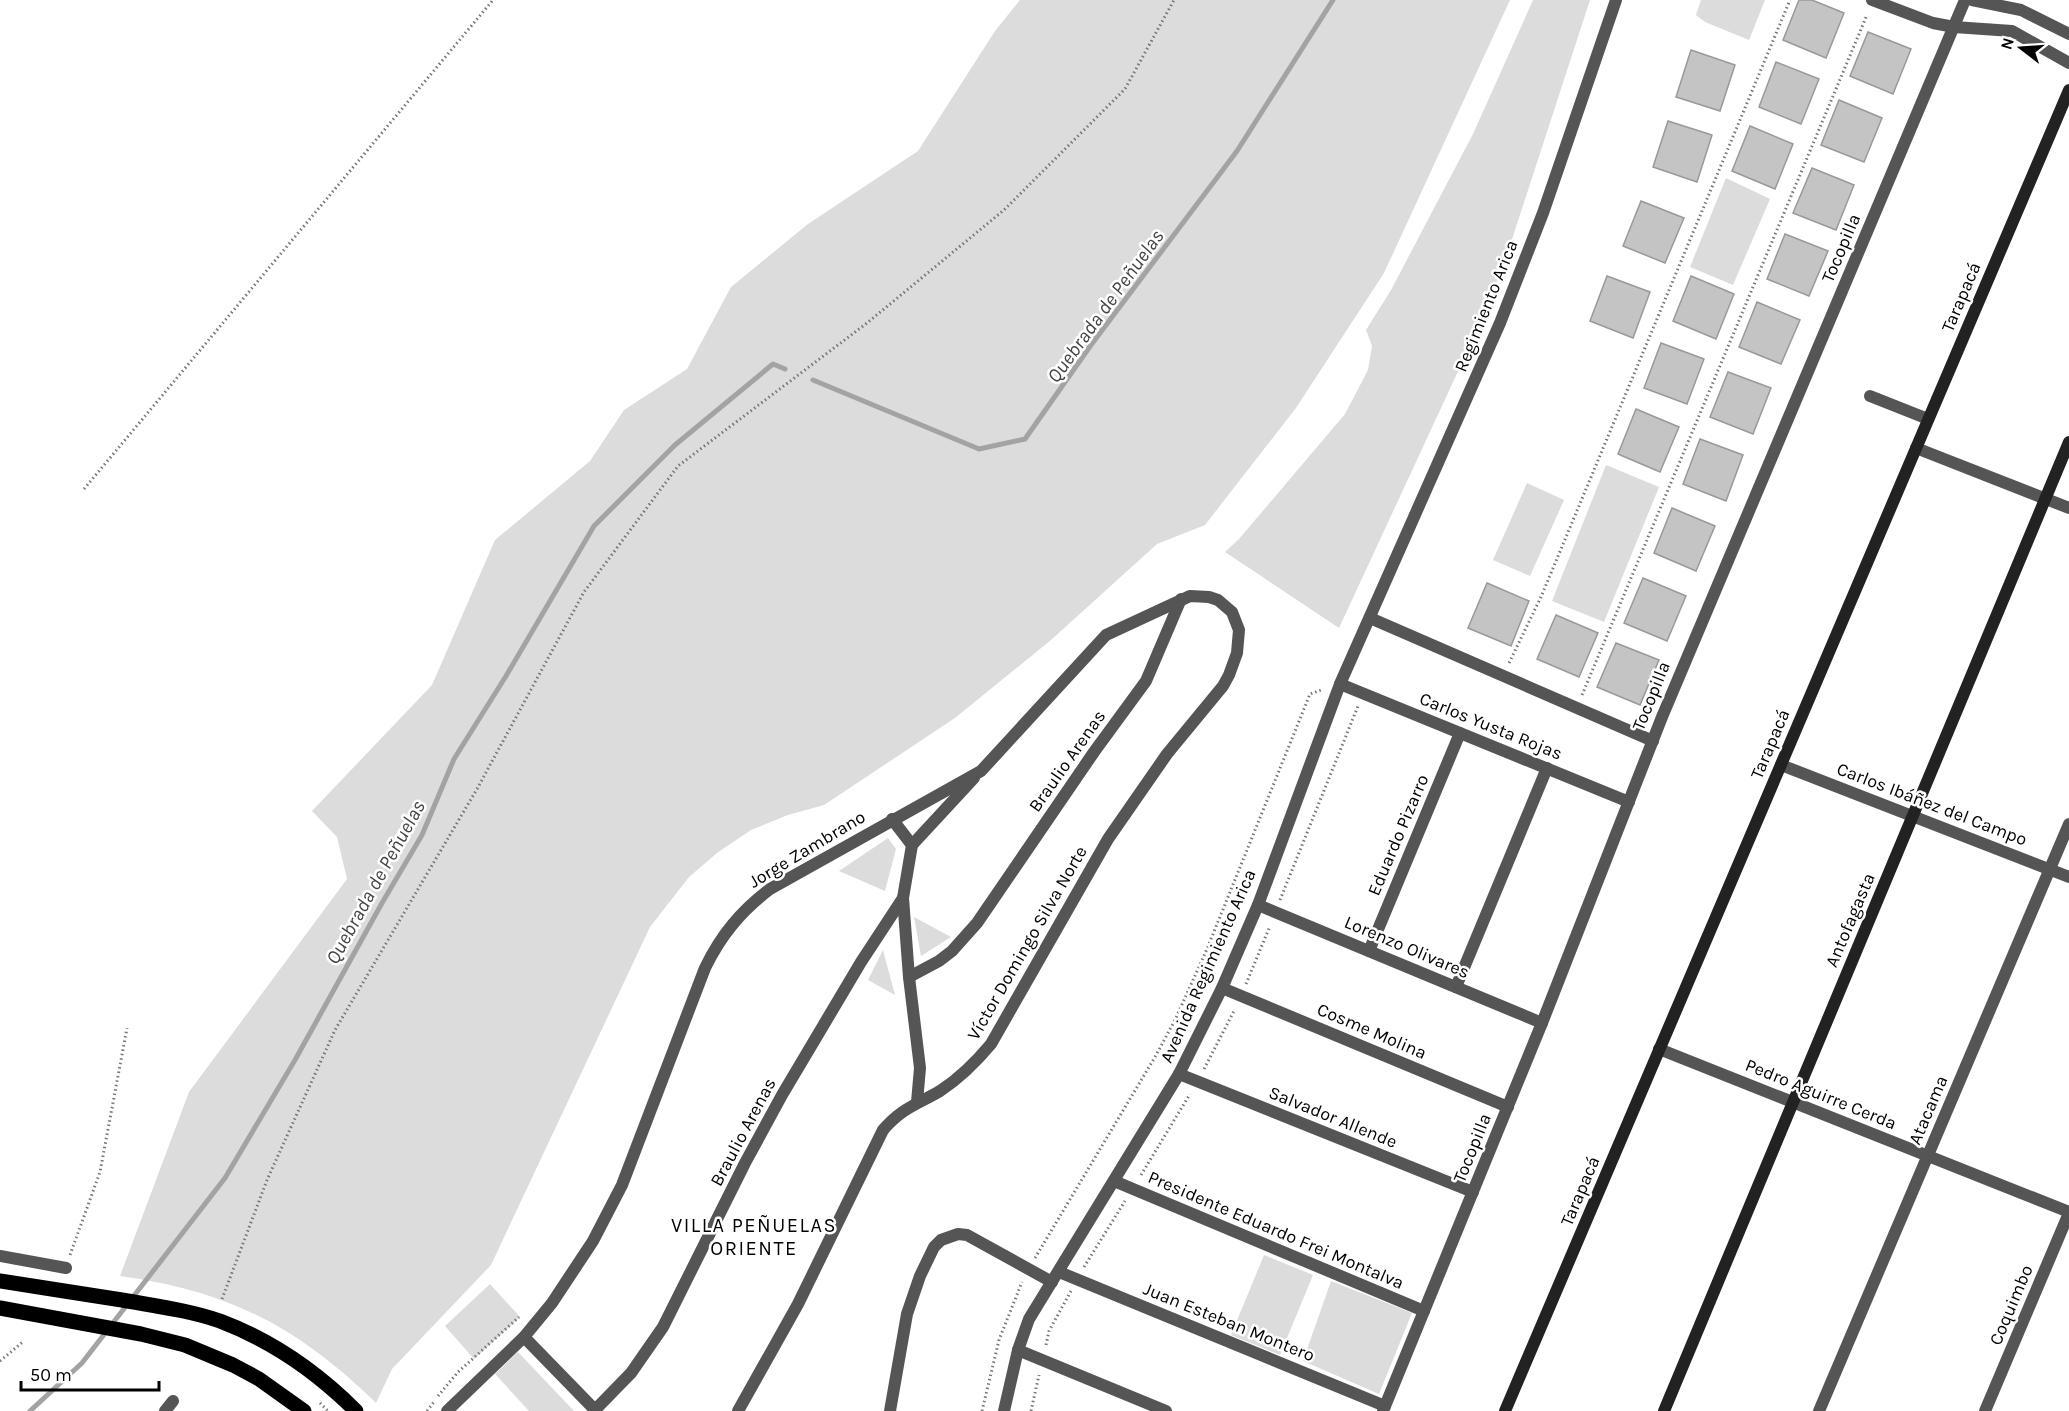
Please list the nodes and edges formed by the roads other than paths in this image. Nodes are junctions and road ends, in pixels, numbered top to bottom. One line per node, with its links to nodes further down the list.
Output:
1 (1616, 0): 16 (street, Regimiento Arica)
2 (1872, 0): 5 (street)
3 (1965, 0): 5 (street, Tocopilla)
4 (1972, 0): 6 (street)
5 (1954, 27): 7 (street); 20 (street, Tocopilla)
6 (2069, 34)
7 (2069, 63)
8 (2069, 90): 10 (main road, Tarapacá)
9 (1870, 396): 10 (street)
10 (1928, 420): 12 (main road, Tarapacá)
11 (2069, 442): 13 (main road, Antofagasta)
12 (1916, 448): 13 (street); 21 (main road, Tarapacá)
13 (2046, 498): 14 (street); 25 (main road, Antofagasta)
14 (2069, 508)
15 (1181, 599): 17 (street, Jorge Zambrano); 23 (street, Jorge Zambrano); 34 (street, Braulio Arenas)
16 (1370, 618): 18 (street, Avenida Regimiento Arica); 20 (street)
17 (1239, 630): 40 (street, Víctor Domingo Silva Norte)
18 (1340, 684): 19 (street, Carlos Yusta Rojas); 32 (street, Avenida Regimiento Arica)
19 (1460, 733): 22 (street, Carlos Yusta Rojas); 33 (street, Eduardo Pizarro)
20 (1653, 741): 24 (street, Tocopilla)
21 (1781, 765): 25 (street, Carlos Ibáñez del Campo); 38 (main road, Tarapacá)
22 (1547, 768): 24 (street, Carlos Yusta Rojas); 35 (street)
23 (981, 771): 26 (street, Jorge Zambrano); 28 (street)
24 (1629, 802): 37 (street, Tocopilla)
25 (1913, 816): 29 (street, Carlos Ibáñez del Campo); 41 (main road, Antofagasta)
26 (892, 819): 28 (street); 53 (street, Jorge Zambrano)
27 (2069, 824): 29 (street, Atacama)
28 (912, 845): 31 (street)
29 (2050, 870): 30 (street, Carlos Ibáñez del Campo); 43 (street, Atacama)
30 (2069, 877)
31 (903, 898): 34 (street); 61 (street, Braulio Arenas)
32 (1258, 905): 33 (street, Lorenzo Olivares); 36 (street, Avenida Regimiento Arica)
33 (1369, 951): 35 (street, Lorenzo Olivares)
34 (909, 977): 40 (street)
35 (1456, 987): 37 (street, Lorenzo Olivares)
36 (1222, 988): 39 (street, Avenida Regimiento Arica); 42 (street, Cosme Molina)
37 (1542, 1023): 42 (street, Tocopilla)
38 (1659, 1049): 41 (street, Pedro Aguirre Cerda); 66 (main road, Tarapacá)
39 (1179, 1074): 44 (street, Avenida Regimiento Arica); 45 (street, Salvador Allende)
40 (917, 1102): 62 (street, Víctor Domingo Silva Norte)
41 (1793, 1103): 43 (street, Pedro Aguirre Cerda); 67 (main road, Antofagasta)
42 (1508, 1107): 45 (street, Tocopilla)
43 (1928, 1156): 46 (street, Pedro Aguirre Cerda); 68 (street, Atacama)
44 (1114, 1181): 49 (street, Avenida Regimiento Arica); 52 (street, Presidente Eduardo Frei Montalva)
45 (1473, 1192): 52 (street, Tocopilla)
46 (2069, 1213): 69 (street, Coquimbo)
47 (0, 1256): 48 (street)
48 (66, 1268)
49 (1055, 1277): 54 (street, Avenida Regimiento Arica); 56 (street, Juan Esteban Montero); 63 (street, Juan Esteban Montero)
50 (0, 1281): 59 (main road)
51 (0, 1308): 58 (main road)
52 (1424, 1311): 56 (street, Tocopilla)
53 (524, 1337): 60 (street, Jorge Zambrano); 61 (street)
54 (1018, 1350): 64 (street, Avenida Regimiento Arica); 65 (street)
55 (173, 1401): 57 (street)
56 (1384, 1408)
57 (165, 1411)
58 (304, 1411)
59 (357, 1411)
60 (447, 1411)
61 (595, 1411)
62 (738, 1411)
63 (890, 1411)
64 (1004, 1411)
65 (1166, 1411)
66 (1505, 1411)
67 (1664, 1411)
68 (1819, 1411)
69 (1986, 1411)

